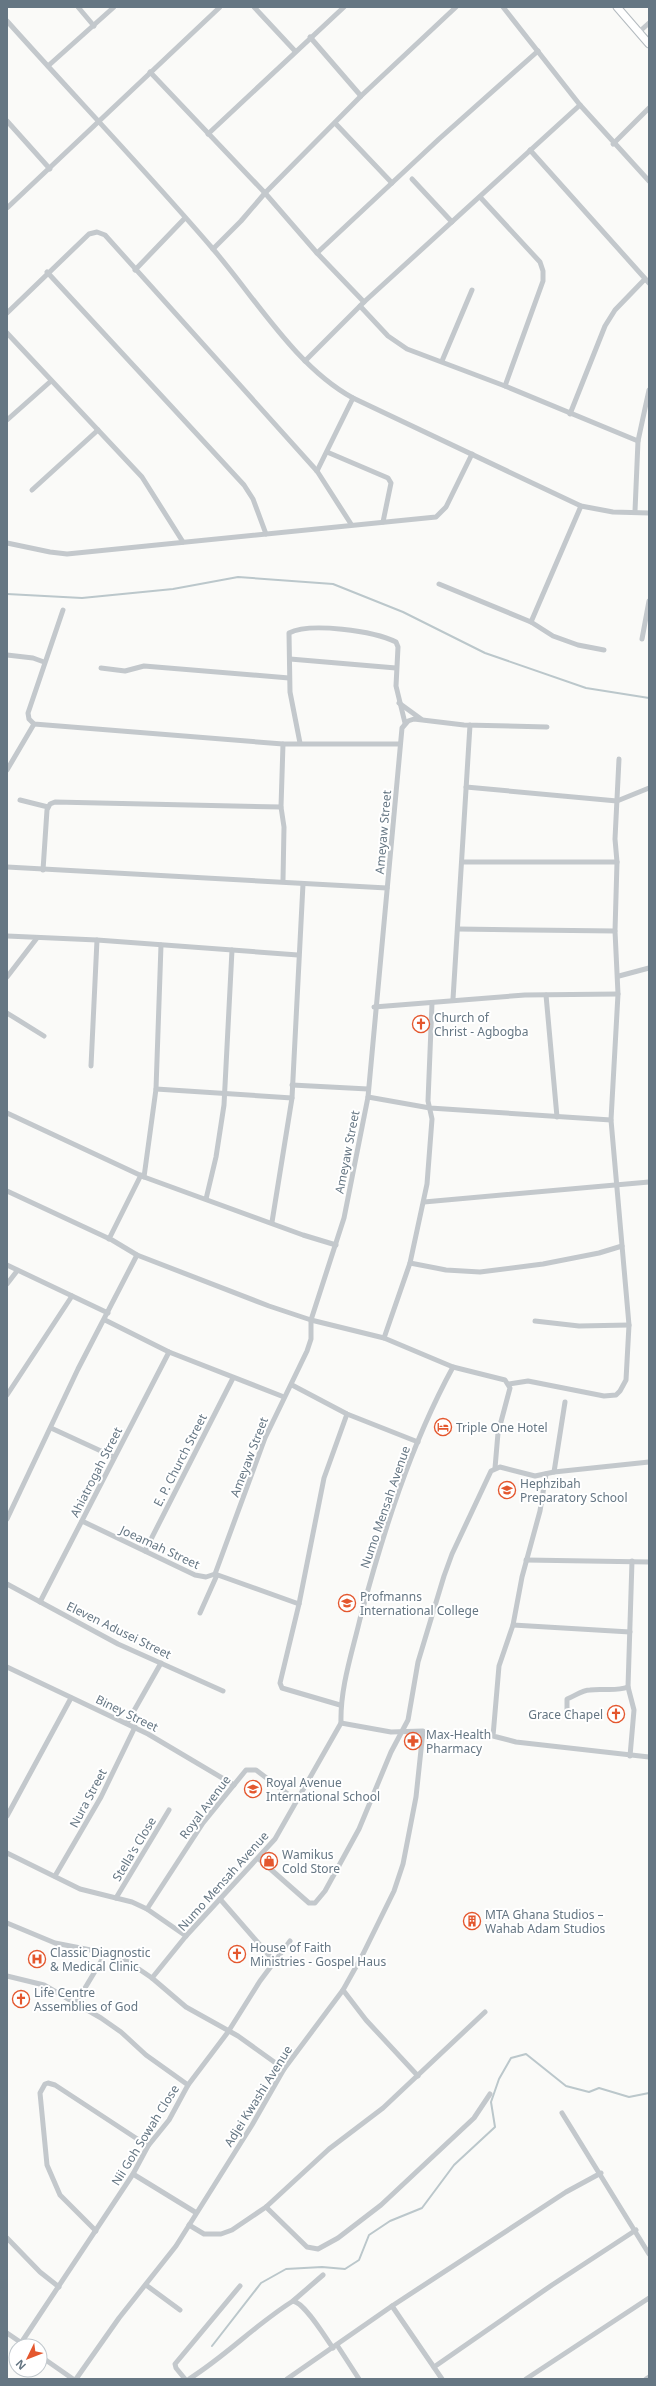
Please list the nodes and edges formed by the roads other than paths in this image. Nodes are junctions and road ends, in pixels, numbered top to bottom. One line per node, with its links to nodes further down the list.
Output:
1 (78, 7): 11 (street)
2 (114, 7): 11 (street)
3 (254, 7): 15 (street)
4 (344, 7): 13 (street)
5 (456, 7): 19 (street)
6 (502, 7): 16 (street)
7 (617, 7): 12 (street)
8 (216, 8): 18 (street)
9 (7, 21): 17 (street)
10 (649, 23): 12 (street)
11 (94, 26): 17 (street)
12 (639, 32): 14 (street)
13 (310, 38): 15 (street); 19 (street)
14 (649, 44)
15 (295, 51): 25 (street)
16 (538, 51): 20 (street); 31 (street)
17 (48, 66): 23 (street)
18 (150, 72): 23 (street); 25 (street)
19 (361, 96): 24 (street)
20 (580, 105): 26 (street); 27 (street)
21 (649, 108): 26 (street)
22 (7, 121): 28 (street)
23 (99, 123): 28 (street); 35 (street)
24 (335, 123): 31 (street); 32 (street)
25 (208, 134): 32 (street)
26 (613, 144): 30 (street)
27 (530, 150): 33 (street); 41 (street)
28 (50, 169): 34 (street)
29 (412, 179): 36 (street)
30 (649, 181)
31 (392, 183): 38 (street)
32 (265, 193): 37 (street); 38 (street)
33 (480, 197): 36 (street); 50 (street)
34 (7, 208)
35 (185, 218): 37 (street); 39 (street)
36 (452, 222): 43 (street)
37 (213, 249): 47 (street)
38 (317, 253): 43 (street)
39 (136, 270): 40 (street); 59 (street)
40 (47, 272): 45 (street); 66 (street)
41 (647, 281): 53 (street)
42 (472, 290): 48 (street)
43 (364, 302): 44 (street)
44 (360, 306): 47 (street); 48 (street)
45 (7, 313)
46 (7, 334): 49 (street)
47 (305, 361): 52 (street)
48 (442, 361): 50 (street)
49 (51, 381): 54 (street); 55 (street)
50 (505, 386): 53 (street)
51 (649, 390): 56 (street)
52 (353, 398): 57 (street); 58 (street)
53 (570, 414): 56 (street)
54 (7, 420)
55 (98, 430): 60 (street); 67 (street)
56 (638, 441): 62 (street)
57 (327, 452): 59 (street); 64 (street)
58 (472, 454): 61 (street); 64 (street)
59 (317, 471): 65 (street)
60 (32, 490)
61 (581, 506): 62 (street); 72 (street)
62 (635, 511): 63 (street)
63 (649, 513)
64 (383, 522): 65 (street)
65 (351, 524): 66 (street)
66 (266, 534): 67 (street)
67 (183, 542): 68 (street)
68 (7, 543)
69 (439, 584): 72 (street)
70 (649, 602): 73 (street)
71 (63, 610): 77 (street)
72 (531, 622): 74 (street)
73 (642, 639)
74 (604, 650)
75 (7, 655): 77 (street)
76 (290, 659): 79 (street); 79 (street); 80 (street)
77 (44, 662): 84 (street)
78 (101, 668): 80 (street)
79 (396, 668): 81 (street)
80 (289, 678): 88 (street)
81 (399, 702): 82 (street); 83 (street)
82 (422, 720): 83 (street); 85 (street)
83 (405, 723): 89 (street, Ameyaw Street)
84 (34, 724): 87 (street); 91 (street)
85 (470, 725): 86 (street); 92 (street)
86 (547, 727)
87 (283, 744): 88 (street); 97 (street)
88 (300, 744): 89 (street)
89 (399, 744): 104 (street, Ameyaw Street)
90 (619, 759): 95 (street)
91 (7, 770)
92 (466, 787): 95 (street); 98 (street)
93 (649, 788): 95 (street)
94 (20, 800): 96 (street)
95 (617, 801): 99 (street)
96 (48, 806): 97 (street); 101 (street)
97 (281, 807): 102 (street)
98 (463, 862): 99 (street); 105 (street)
99 (616, 862): 106 (street)
100 (7, 867): 101 (street)
101 (43, 870): 102 (street)
102 (283, 880): 103 (street)
103 (304, 884): 104 (street); 112 (street)
104 (387, 888): 120 (street, Ameyaw Street)
105 (458, 929): 106 (street); 118 (street)
106 (615, 931): 114 (street)
107 (7, 936): 108 (street)
108 (37, 938): 109 (street); 115 (street)
109 (97, 940): 110 (street); 123 (street)
110 (161, 945): 111 (street); 125 (street)
111 (232, 950): 112 (street); 127 (street)
112 (298, 955): 124 (street)
113 (649, 968): 114 (street)
114 (619, 976): 116 (street)
115 (7, 977)
116 (618, 994): 117 (street); 133 (street)
117 (546, 995): 118 (street); 132 (street)
118 (453, 999): 119 (street)
119 (432, 1002): 120 (street); 130 (street)
120 (374, 1007): 126 (street, Ameyaw Street)
121 (7, 1013): 122 (street)
122 (44, 1036)
123 (91, 1066)
124 (292, 1085): 126 (street); 129 (street)
125 (156, 1089): 127 (street); 134 (street)
126 (368, 1089): 128 (street, Ameyaw Street)
127 (224, 1094): 129 (street); 138 (street)
128 (368, 1097): 130 (street); 142 (street, Ameyaw Street)
129 (292, 1098): 140 (street)
130 (430, 1108): 132 (street); 139 (street)
131 (7, 1114): 134 (street)
132 (557, 1117): 133 (street)
133 (611, 1120): 136 (street)
134 (143, 1176): 138 (street); 141 (street)
135 (649, 1182): 136 (street)
136 (617, 1184): 139 (street); 143 (street)
137 (7, 1191): 141 (street)
138 (206, 1199): 140 (street)
139 (424, 1202): 145 (street)
140 (272, 1222): 142 (street)
141 (109, 1239): 144 (street)
142 (336, 1245): 152 (street, Ameyaw Street)
143 (622, 1246): 145 (street); 154 (street)
144 (137, 1255): 150 (street); 152 (street)
145 (410, 1263): 155 (street)
146 (7, 1265): 147 (street)
147 (17, 1271): 148 (street); 149 (street)
148 (7, 1284)
149 (72, 1296): 150 (street); 161 (street)
150 (108, 1313): 151 (street)
151 (105, 1320): 156 (street); 165 (street)
152 (311, 1320): 155 (street); 160 (street, Ameyaw Street)
153 (535, 1321): 154 (street)
154 (629, 1325): 159 (street)
155 (384, 1338): 157 (street)
156 (170, 1352): 158 (street); 167 (street, Ahiatrogah Street)
157 (453, 1367): 159 (street); 166 (street, Numo Mensah Avenue)
158 (233, 1378): 162 (street); 174 (street, E. P. Church Street)
159 (509, 1384): 169 (street)
160 (292, 1385): 162 (street, Ameyaw Street); 164 (street)
161 (7, 1395)
162 (284, 1397): 178 (street, Ameyaw Street)
163 (565, 1402): 170 (street)
164 (347, 1414): 166 (street); 181 (street)
165 (51, 1428): 167 (street); 172 (street)
166 (418, 1442): 190 (street, Numo Mensah Avenue)
167 (114, 1457): 173 (street, Ahiatrogah Street)
168 (649, 1462): 170 (street)
169 (495, 1468): 171 (street); 195 (street)
170 (554, 1472): 171 (street)
171 (546, 1474): 175 (street)
172 (7, 1519)
173 (82, 1521): 174 (street, Joeamah Street); 180 (street, Ahiatrogah Street)
174 (146, 1551): 178 (street, Joeamah Street)
175 (526, 1560): 176 (street); 183 (street)
176 (632, 1561): 177 (street); 184 (street)
177 (649, 1562)
178 (216, 1574): 181 (street, Joeamah Street); 182 (street, Ameyaw Street)
179 (7, 1584): 180 (street, Eleven Adusei Street)
180 (40, 1602): 185 (street, Eleven Adusei Street)
181 (299, 1604): 190 (street)
182 (200, 1613)
183 (513, 1624): 184 (street); 196 (street)
184 (630, 1632): 187 (street)
185 (161, 1663): 188 (street, Eleven Adusei Street); 192 (street)
186 (7, 1667): 189 (street, Biney Street)
187 (628, 1687): 191 (street); 196 (street)
188 (223, 1691)
189 (71, 1698): 192 (street, Biney Street); 201 (street)
190 (340, 1705): 193 (street, Numo Mensah Avenue)
191 (567, 1714)
192 (127, 1723): 194 (street, Biney Street)
193 (341, 1723): 195 (street); 199 (street, Numo Mensah Avenue)
194 (135, 1727): 198 (street, Biney Street); 204 (street, Nura Street)
195 (402, 1730): 203 (street); 215 (street, Adjei Kwashi Avenue)
196 (630, 1756): 197 (street)
197 (649, 1757)
198 (234, 1785): 199 (street, Royal Avenue); 207 (street, Royal Avenue)
199 (297, 1801): 203 (street, Numo Mensah Avenue)
200 (169, 1810): 205 (street, Stella's Close)
201 (7, 1816)
202 (7, 1853): 204 (street)
203 (259, 1859): 206 (street, Numo Mensah Avenue)
204 (55, 1876): 205 (street)
205 (116, 1898): 207 (street)
206 (220, 1899): 209 (street, Numo Mensah Avenue); 212 (street)
207 (147, 1909): 209 (street)
208 (7, 1923): 211 (street)
209 (186, 1936): 214 (street, Numo Mensah Avenue)
210 (290, 1941): 212 (street, Nii Goh Sowah Close)
211 (106, 1953): 214 (street); 216 (street)
212 (274, 1961): 218 (street, Nii Goh Sowah Close)
213 (7, 1976): 216 (street)
214 (152, 1978): 218 (street)
215 (342, 1990): 219 (street, Adjei Kwashi Avenue); 220 (street)
216 (76, 2003): 221 (street)
217 (485, 2012): 220 (street)
218 (228, 2032): 219 (street); 221 (street, Nii Goh Sowah Close)
219 (284, 2069): 228 (street, Adjei Kwashi Avenue)
220 (418, 2076): 227 (street)
221 (188, 2085): 224 (street, Nii Goh Sowah Close)
222 (490, 2094): 227 (street)
223 (562, 2113): 225 (street)
224 (148, 2146): 226 (street, Nii Goh Sowah Close); 231 (street)
225 (601, 2173): 230 (street); 240 (street)
226 (133, 2174): 228 (street); 231 (street, Nii Goh Sowah Close)
227 (266, 2207): 229 (street)
228 (195, 2212): 229 (street, Adjei Kwashi Avenue)
229 (189, 2224): 235 (street, Adjei Kwashi Avenue)
230 (636, 2230): 233 (street); 245 (street)
231 (96, 2231): 237 (street, Nii Goh Sowah Close)
232 (7, 2238): 237 (street)
233 (649, 2254)
234 (323, 2275): 239 (street)
235 (146, 2285): 241 (street); 248 (street, Adjei Kwashi Avenue)
236 (240, 2286): 246 (street)
237 (59, 2287): 242 (street, Nii Goh Sowah Close)
238 (649, 2298): 253 (street)
239 (294, 2301): 243 (street); 249 (street)
240 (392, 2306): 243 (street); 245 (street)
241 (180, 2310)
242 (28, 2338)
243 (335, 2346): 250 (street); 251 (street)
244 (48, 2361): 248 (street)
245 (434, 2367): 252 (street)
246 (183, 2377)
247 (649, 2377): 254 (street)
248 (74, 2379)
249 (189, 2379)
250 (287, 2379)
251 (359, 2379)
252 (442, 2379)
253 (526, 2379)
254 (646, 2379)

